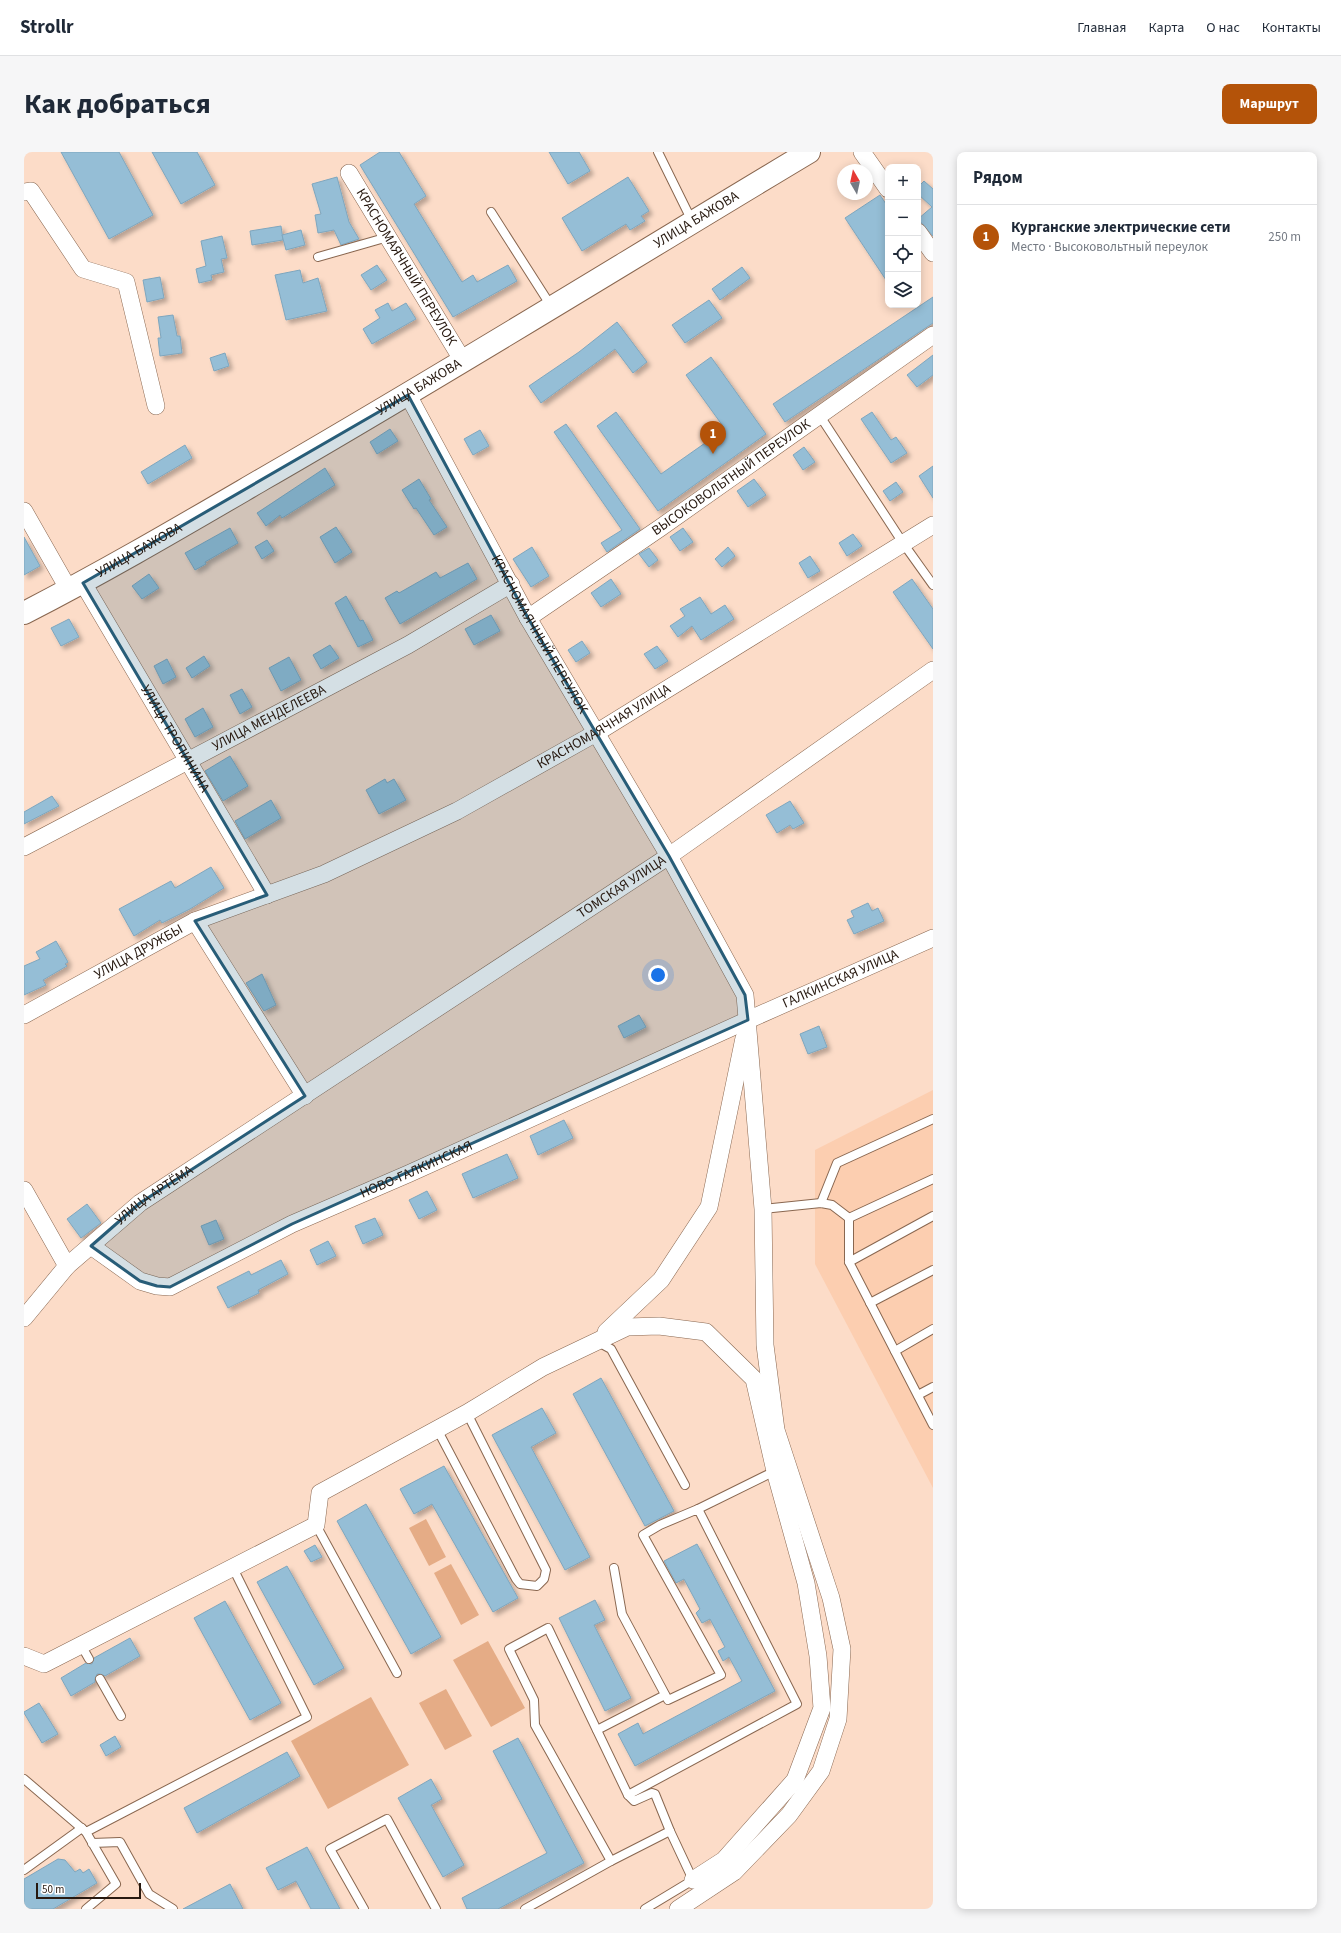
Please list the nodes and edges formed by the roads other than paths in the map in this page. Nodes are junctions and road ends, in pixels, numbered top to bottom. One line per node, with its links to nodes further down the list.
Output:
1 (658, 152): 8 (lane)
2 (862, 152): 5 (street)
3 (805, 153): 8 (main road, УЛИЦА БАЖОВА)
4 (349, 174): 10 (street, КРАСНОМАЯЧНЫЙ ПЕРЕУЛОК)
5 (885, 185)
6 (27, 192): 17 (street)
7 (491, 212): 13 (lane)
8 (692, 222): 13 (main road, УЛИЦА БАЖОВА)
9 (921, 236): 11 (street)
10 (388, 237): 12 (lane); 15 (street, КРАСНОМАЯЧНЫЙ ПЕРЕУЛОК)
11 (933, 253)
12 (318, 257)
13 (551, 306): 15 (main road, УЛИЦА БАЖОВА)
14 (933, 335): 18 (street, ВЫСОКОВОЛЬТНЫЙ ПЕРЕУЛОК)
15 (463, 360): 16 (main road, УЛИЦА БАЖОВА)
16 (408, 395): 22 (street, КРАСНОМАЯЧНЫЙ ПЕРЕУЛОК); 24 (main road, УЛИЦА БАЖОВА)
17 (156, 406)
18 (820, 416): 21 (lane); 26 (street, ВЫСОКОВОЛЬТНЫЙ ПЕРЕУЛОК)
19 (24, 511): 24 (street, УЛИЦА ТРОПИНИНА)
20 (933, 525): 21 (street, КРАСНОМАЯЧНАЯ УЛИЦА)
21 (903, 543): 23 (lane); 28 (street, КРАСНОМАЯЧНАЯ УЛИЦА)
22 (511, 584): 26 (street, КРАСНОМАЯЧНЫЙ ПЕРЕУЛОК); 29 (street, УЛИЦА МЕНДЕЛЕЕВА)
23 (933, 585)
24 (76, 586): 25 (main road, УЛИЦА БАЖОВА); 29 (street, УЛИЦА ТРОПИНИНА)
25 (24, 613)
26 (528, 618): 28 (street, КРАСНОМАЯЧНЫЙ ПЕРЕУЛОК)
27 (933, 670): 31 (street, ТОМСКАЯ УЛИЦА)
28 (596, 733): 31 (street, КРАСНОМАЯЧНЫЙ ПЕРЕУЛОК); 32 (street, КРАСНОМАЯЧНАЯ УЛИЦА)
29 (188, 762): 30 (street, УЛИЦА МЕНДЕЛЕЕВА); 32 (street, УЛИЦА ТРОПИНИНА)
30 (24, 847)
31 (669, 856): 36 (street, КРАСНОМАЯЧНЫЙ ПЕРЕУЛОК); 37 (street, ТОМСКАЯ УЛИЦА)
32 (263, 897): 33 (street, УЛИЦА ДРУЖБЫ)
33 (195, 921): 35 (street, УЛИЦА ДРУЖБЫ); 37 (street)
34 (933, 938): 36 (street, ГАЛКИНСКАЯ УЛИЦА)
35 (24, 1015)
36 (748, 1020): 42 (street, КРАСНОМАЯЧНЫЙ ПЕРЕУЛОК); 45 (street, НОВО-ГАЛКИНСКАЯ); 52 (street)
37 (305, 1096): 45 (street, УЛИЦА АРТЁМА)
38 (933, 1119): 41 (lane)
39 (933, 1179): 44 (lane)
40 (24, 1190): 47 (street)
41 (821, 1203): 42 (lane); 44 (lane)
42 (763, 1209): 85 (street, КРАСНОМАЯЧНЫЙ ПЕРЕУЛОК)
43 (933, 1216): 46 (lane)
44 (849, 1218): 46 (lane)
45 (91, 1246): 47 (street, УЛИЦА АРТЁМА)
46 (849, 1262): 49 (lane)
47 (67, 1266): 50 (street, УЛИЦА АРТЁМА)
48 (933, 1270): 49 (lane)
49 (870, 1303): 53 (lane)
50 (24, 1318)
51 (933, 1329): 53 (lane)
52 (595, 1342): 56 (street); 59 (street); 60 (lane)
53 (895, 1351): 55 (lane)
54 (933, 1387): 55 (lane)
55 (918, 1395): 57 (lane)
56 (467, 1414): 58 (street); 58 (lane)
57 (933, 1425)
58 (437, 1429): 62 (street)
59 (775, 1471): 61 (lane); 78 (street)
60 (685, 1485)
61 (698, 1509): 68 (lane); 72 (lane)
62 (316, 1525): 63 (street); 66 (lane)
63 (233, 1568): 65 (street); 73 (lane)
64 (614, 1568): 68 (lane)
65 (24, 1656)
66 (397, 1673)
67 (100, 1679): 69 (lane)
68 (665, 1695): 70 (lane)
69 (121, 1716)
70 (597, 1730): 72 (lane); 76 (lane)
71 (24, 1779): 73 (lane)
72 (628, 1795): 74 (lane)
73 (84, 1830): 75 (lane); 77 (lane)
74 (670, 1831): 76 (lane); 78 (lane)
75 (92, 1843): 79 (lane); 80 (lane)
76 (611, 1861): 83 (lane)
77 (24, 1870)
78 (693, 1880): 84 (lane)
79 (86, 1909)
80 (173, 1909)
81 (364, 1909): 82 (lane)
82 (436, 1909)
83 (525, 1909)
84 (645, 1909)
85 (678, 1909)

